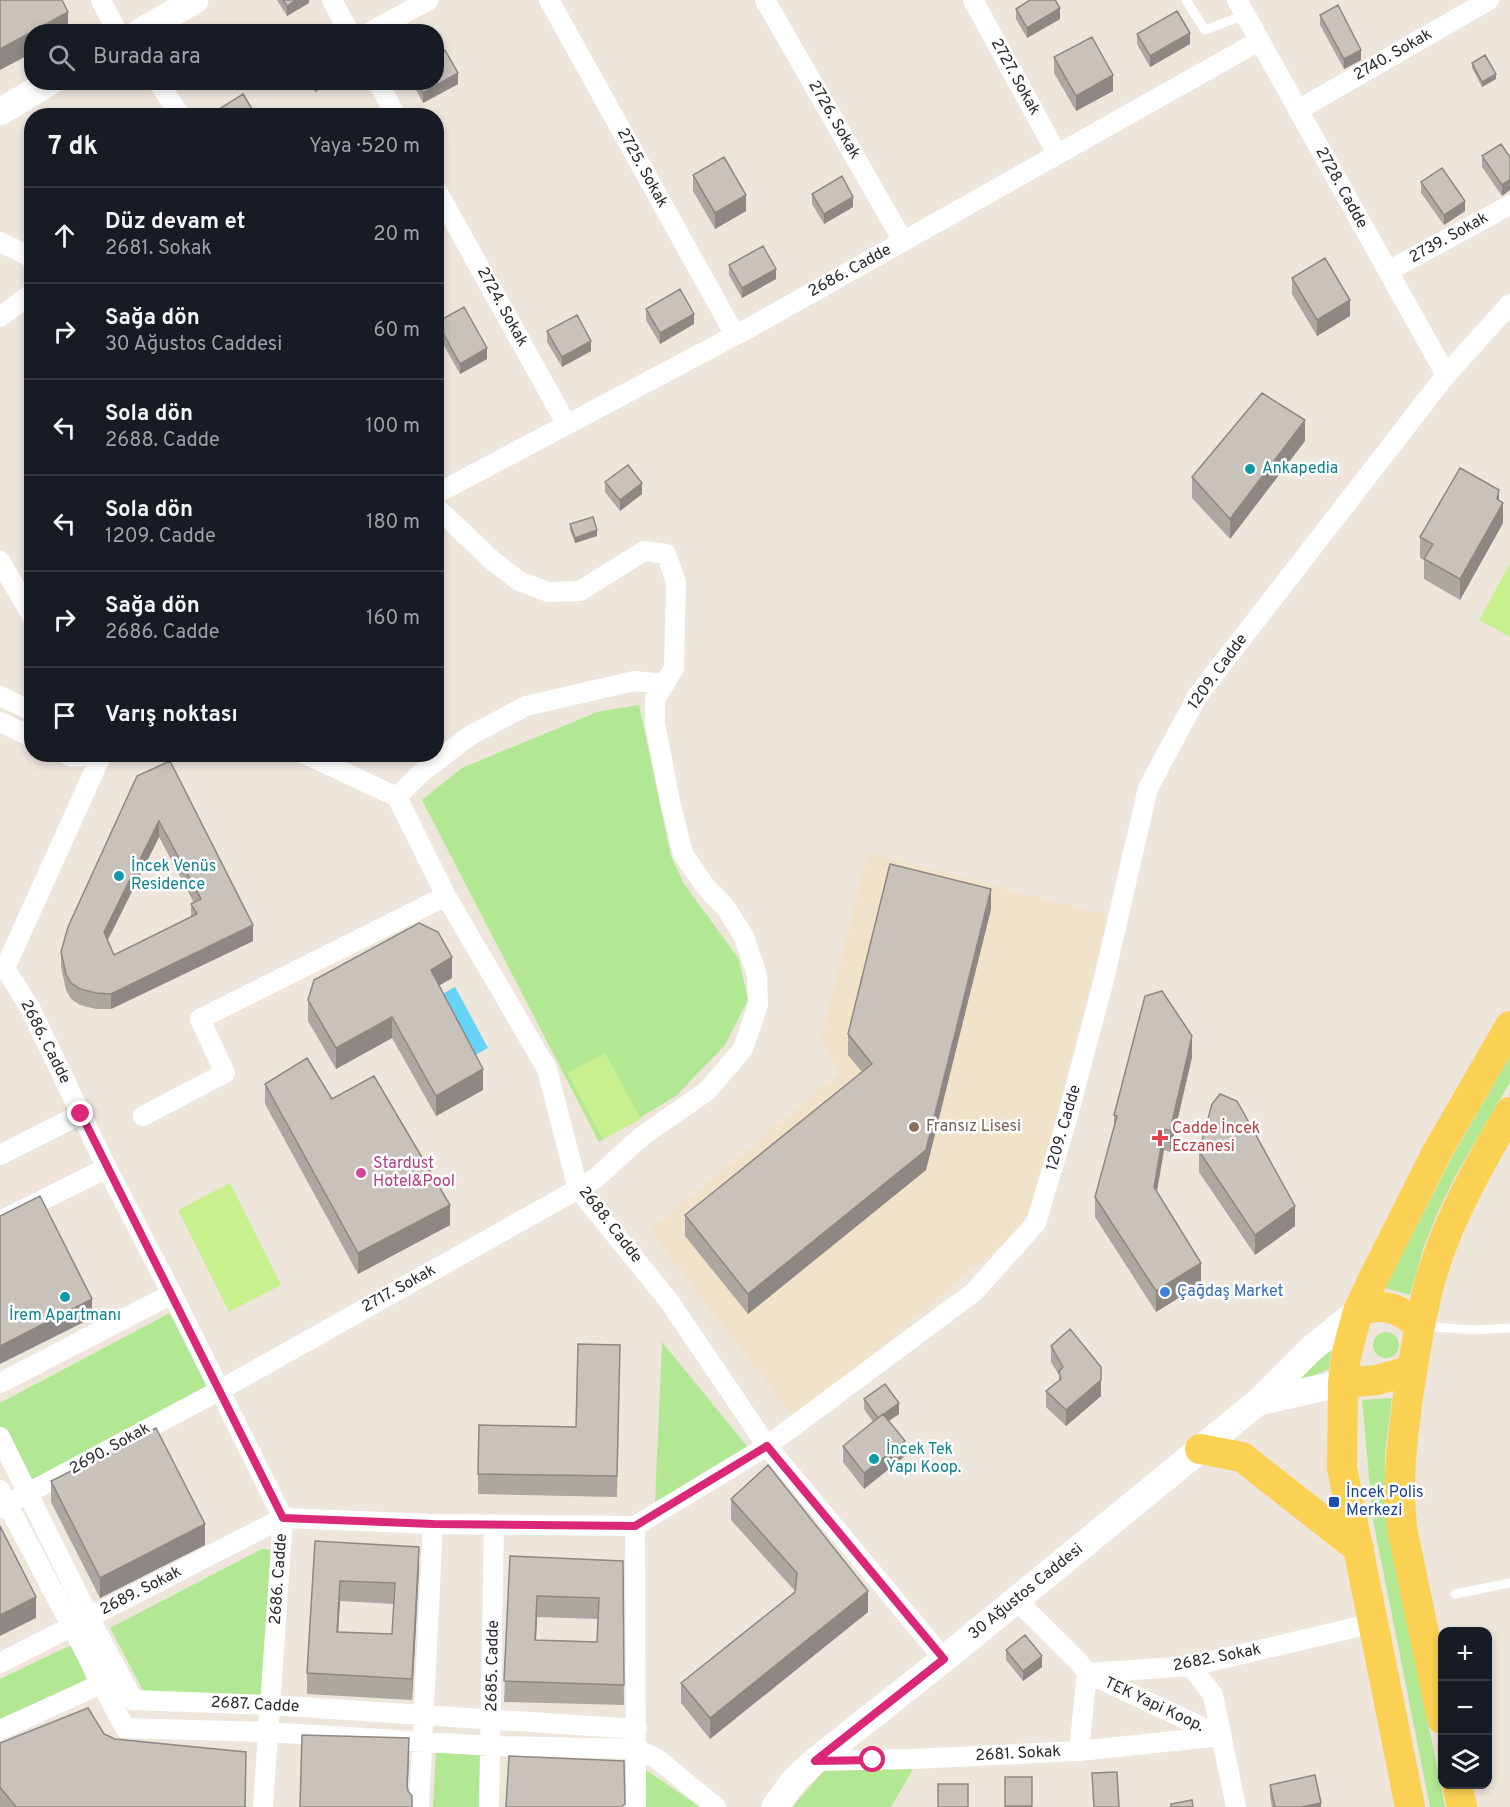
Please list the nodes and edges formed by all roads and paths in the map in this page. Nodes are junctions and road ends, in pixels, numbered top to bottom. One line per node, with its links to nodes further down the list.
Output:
1 (101, 0): 11 (street)
2 (195, 0): 12 (main road)
3 (332, 0): 13 (street)
4 (429, 0): 14 (street)
5 (549, 0): 34 (street, 2725. Sokak)
6 (765, 0): 27 (street, 2726. Sokak)
7 (974, 0): 23 (street, 2727. Sokak)
8 (1186, 0): 10 (lane)
9 (1489, 0): 21 (street, 2740. Sokak)
10 (1241, 8): 15 (street, 2728. Cadde)
11 (113, 24)
12 (154, 24)
13 (345, 24)
14 (385, 24)
15 (1260, 41): 21 (street, 2728. Cadde); 23 (street, 2686. Cadde)
16 (36, 90): 22 (main road)
17 (165, 90): 19 (street)
18 (382, 90): 20 (street)
19 (176, 108)
20 (392, 108)
21 (1298, 110): 30 (street, 2728. Cadde)
22 (0, 111)
23 (1058, 154): 27 (street, 2686. Cadde)
24 (444, 203): 36 (street, 2724. Sokak)
25 (1510, 205): 30 (street, 2739. Sokak)
26 (24, 241): 28 (street)
27 (903, 241): 34 (street, 2686. Cadde)
28 (2, 242): 29 (street)
29 (24, 253)
30 (1388, 271): 35 (street, 2728. Cadde)
31 (24, 299): 33 (street)
32 (1510, 304): 35 (street, 1209. Cadde)
33 (0, 317)
34 (735, 335): 36 (street, 2686. Cadde)
35 (1446, 375): 71 (street, 1209. Cadde)
36 (567, 425): 37 (street, 2686. Cadde)
37 (444, 490)
38 (444, 515): 41 (street, 2717. Sokak)
39 (0, 561): 40 (street)
40 (24, 602)
41 (664, 684): 46 (street); 59 (street, 2717. Sokak)
42 (0, 696): 43 (street)
43 (24, 707)
44 (0, 722): 45 (street)
45 (24, 733)
46 (444, 755)
47 (98, 762): 52 (street, 2686. Cadde)
48 (321, 762): 50 (street)
49 (435, 762): 50 (street)
50 (397, 797): 51 (street, 2688. Cadde)
51 (446, 896): 56 (street); 59 (street, 2688. Cadde)
52 (2, 969): 55 (street, 2686. Cadde)
53 (1510, 1026): 62 (main road)
54 (1510, 1112): 63 (main road)
55 (81, 1114): 57 (street); 58 (street, 2686. Cadde)
56 (142, 1116)
57 (0, 1155)
58 (107, 1168): 60 (street); 61 (street, 2686. Cadde)
59 (578, 1189): 68 (street, 2717. Sokak); 71 (street, 2688. Cadde)
60 (0, 1221)
61 (172, 1294): 66 (street); 68 (street, 2686. Cadde)
62 (1358, 1311): 63 (main road); 67 (main road); 69 (main road, 30 Ağustos Caddesi)
63 (1420, 1326): 64 (lane); 65 (main road)
64 (1510, 1328)
65 (1412, 1370): 67 (main road); 91 (main road)
66 (0, 1383)
67 (1343, 1383): 69 (main road, 30 Ağustos Caddesi); 79 (main road)
68 (220, 1390): 73 (street, 2690. Sokak); 75 (street, 2686. Cadde)
69 (1258, 1402): 72 (main road, 30 Ağustos Caddesi)
70 (0, 1437): 73 (street, 2687. Cadde)
71 (767, 1446): 78 (street, 1209. Cadde); 86 (street, 2688. Cadde)
72 (1200, 1449): 79 (main road); 82 (main road, 30 Ağustos Caddesi)
73 (29, 1493): 74 (street, 2690. Sokak); 83 (street, 2687. Cadde)
74 (2, 1500): 85 (street, 2687. Cadde)
75 (283, 1518): 76 (street); 83 (street, 2689. Sokak); 92 (street, 2686. Cadde)
76 (433, 1524): 77 (street); 93 (street)
77 (494, 1524): 78 (street); 94 (street, 2685. Cadde)
78 (635, 1526): 98 (street)
79 (1359, 1549): 84 (main road)
80 (1510, 1583): 81 (lane)
81 (1455, 1594)
82 (1016, 1600): 86 (main road, 30 Ağustos Caddesi); 89 (street)
83 (89, 1617): 85 (street, 2689. Sokak); 92 (street, 2687. Cadde)
84 (1374, 1623): 88 (street, 2682. Sokak); 113 (main road)
85 (70, 1627): 87 (street, 2689. Sokak); 90 (street, 2687. Cadde)
86 (944, 1659): 102 (main road, 30 Ağustos Caddesi)
87 (0, 1664)
88 (1191, 1666): 89 (street, 2682. Sokak); 97 (street)
89 (1087, 1673): 97 (street, TEK Yapi Koop.); 101 (street)
90 (101, 1684): 95 (street); 96 (street, 2687. Cadde)
91 (1438, 1696)
92 (271, 1705): 93 (street, 2687. Cadde); 96 (street, 2686. Cadde)
93 (424, 1716): 94 (street, 2687. Cadde); 99 (street)
94 (492, 1720): 98 (street, 2687. Cadde); 100 (street, 2685. Cadde)
95 (0, 1730)
96 (267, 1731): 99 (street, 2687. Cadde); 105 (street, 2686. Cadde)
97 (1221, 1737): 101 (street, 2681. Sokak); 112 (street)
98 (637, 1739): 100 (street, 2687. Cadde); 108 (street); 109 (street)
99 (423, 1742): 100 (street, 2687. Cadde); 106 (street)
100 (491, 1746): 107 (street, 2685. Cadde)
101 (1079, 1751): 102 (street, 2681. Sokak)
102 (815, 1761): 103 (main road, 30 Ağustos Caddesi)
103 (793, 1782): 110 (main road); 111 (main road)
104 (1458, 1789): 114 (main road)
105 (263, 1807)
106 (419, 1807)
107 (489, 1807)
108 (636, 1807)
109 (716, 1807)
110 (754, 1807)
111 (776, 1807)
112 (1236, 1807)
113 (1410, 1807)
114 (1462, 1807)

